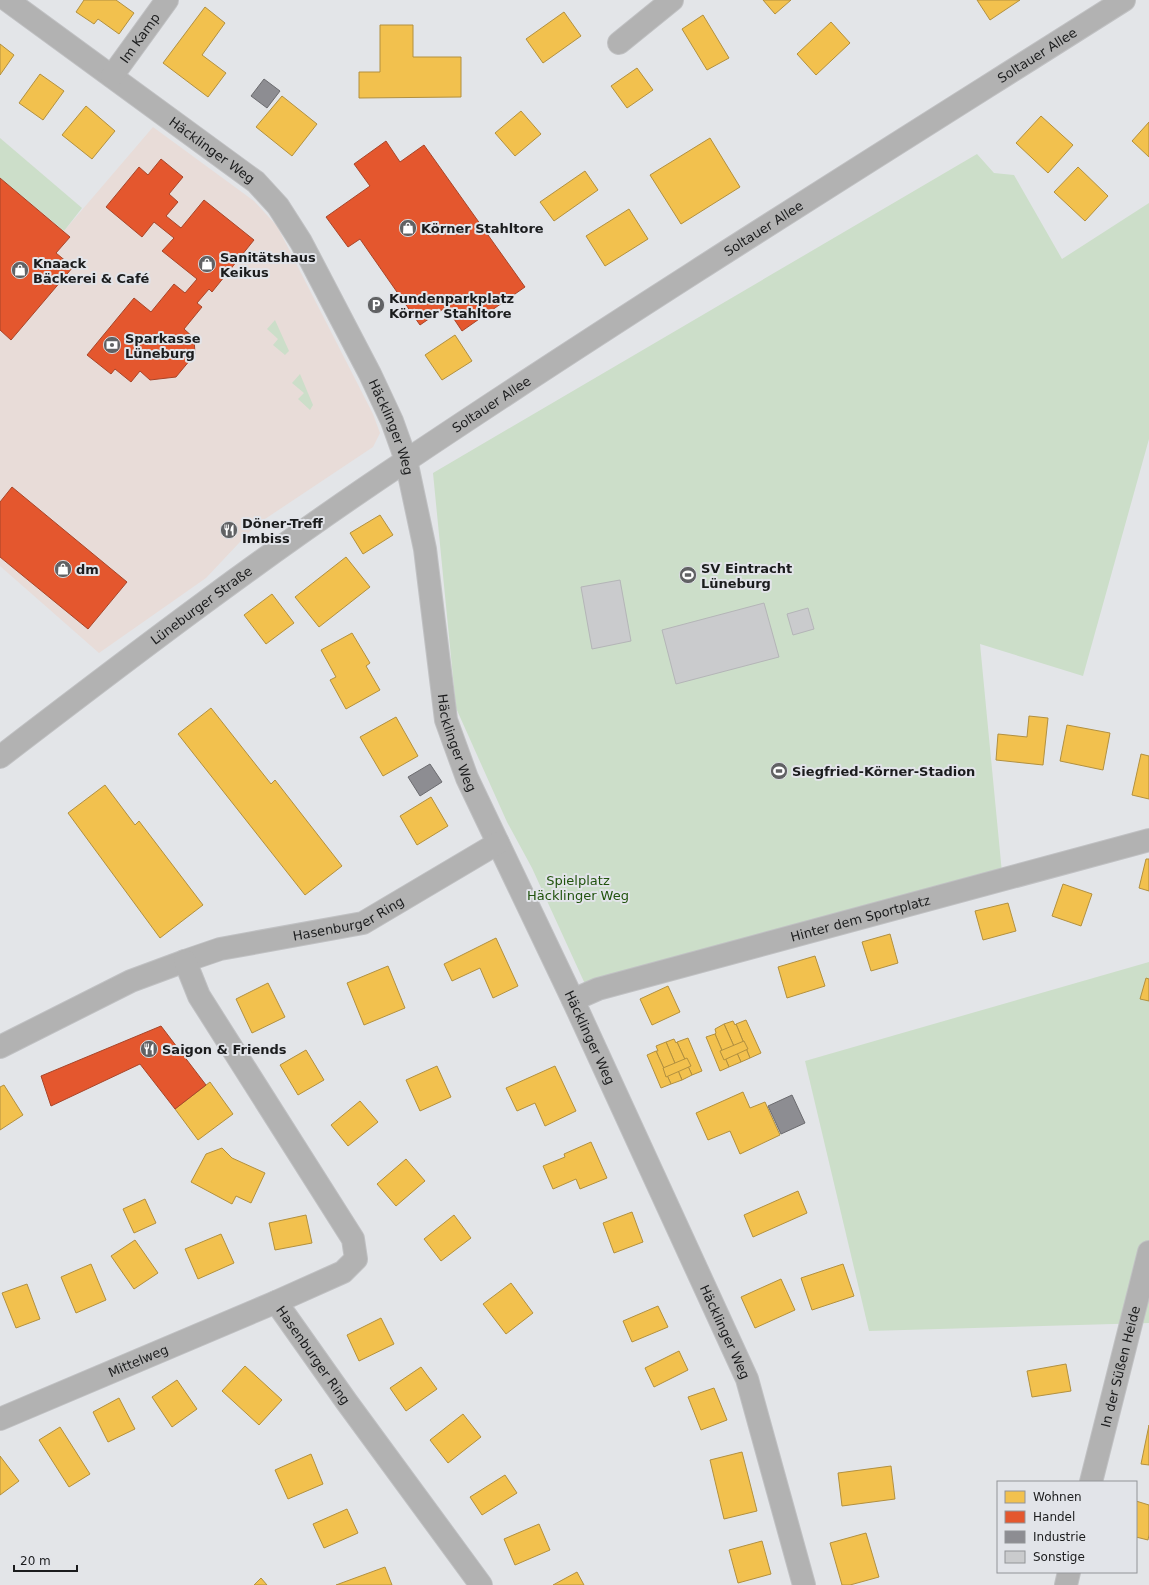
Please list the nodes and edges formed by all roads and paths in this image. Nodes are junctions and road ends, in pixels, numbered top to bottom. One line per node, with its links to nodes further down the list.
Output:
1 (7, 0): 6 (street, Häcklinger Weg)
2 (167, 0): 6 (street, Im Kamp)
3 (672, 0): 5 (street)
4 (1124, 0): 7 (street, Soltauer Allee)
5 (619, 43)
6 (112, 76): 7 (street, Häcklinger Weg)
7 (406, 460): 8 (street, Lüneburger Straße); 10 (street, Häcklinger Weg)
8 (0, 757)
9 (1149, 840): 12 (street, Hinter dem Sportplatz)
10 (498, 844): 11 (street, Hasenburger Ring); 12 (street, Häcklinger Weg)
11 (185, 961): 13 (street, Hasenburger Ring); 15 (street, Hasenburger Ring)
12 (573, 1000): 20 (street, Häcklinger Weg)
13 (0, 1047)
14 (1149, 1252): 17 (street, In der Süßen Heide)
15 (276, 1302): 16 (street, Mittelweg); 19 (street, Hasenburger Ring)
16 (0, 1419)
17 (1092, 1481)
18 (1069, 1573): 21 (street)
19 (481, 1585)
20 (804, 1585)
21 (1066, 1585)

